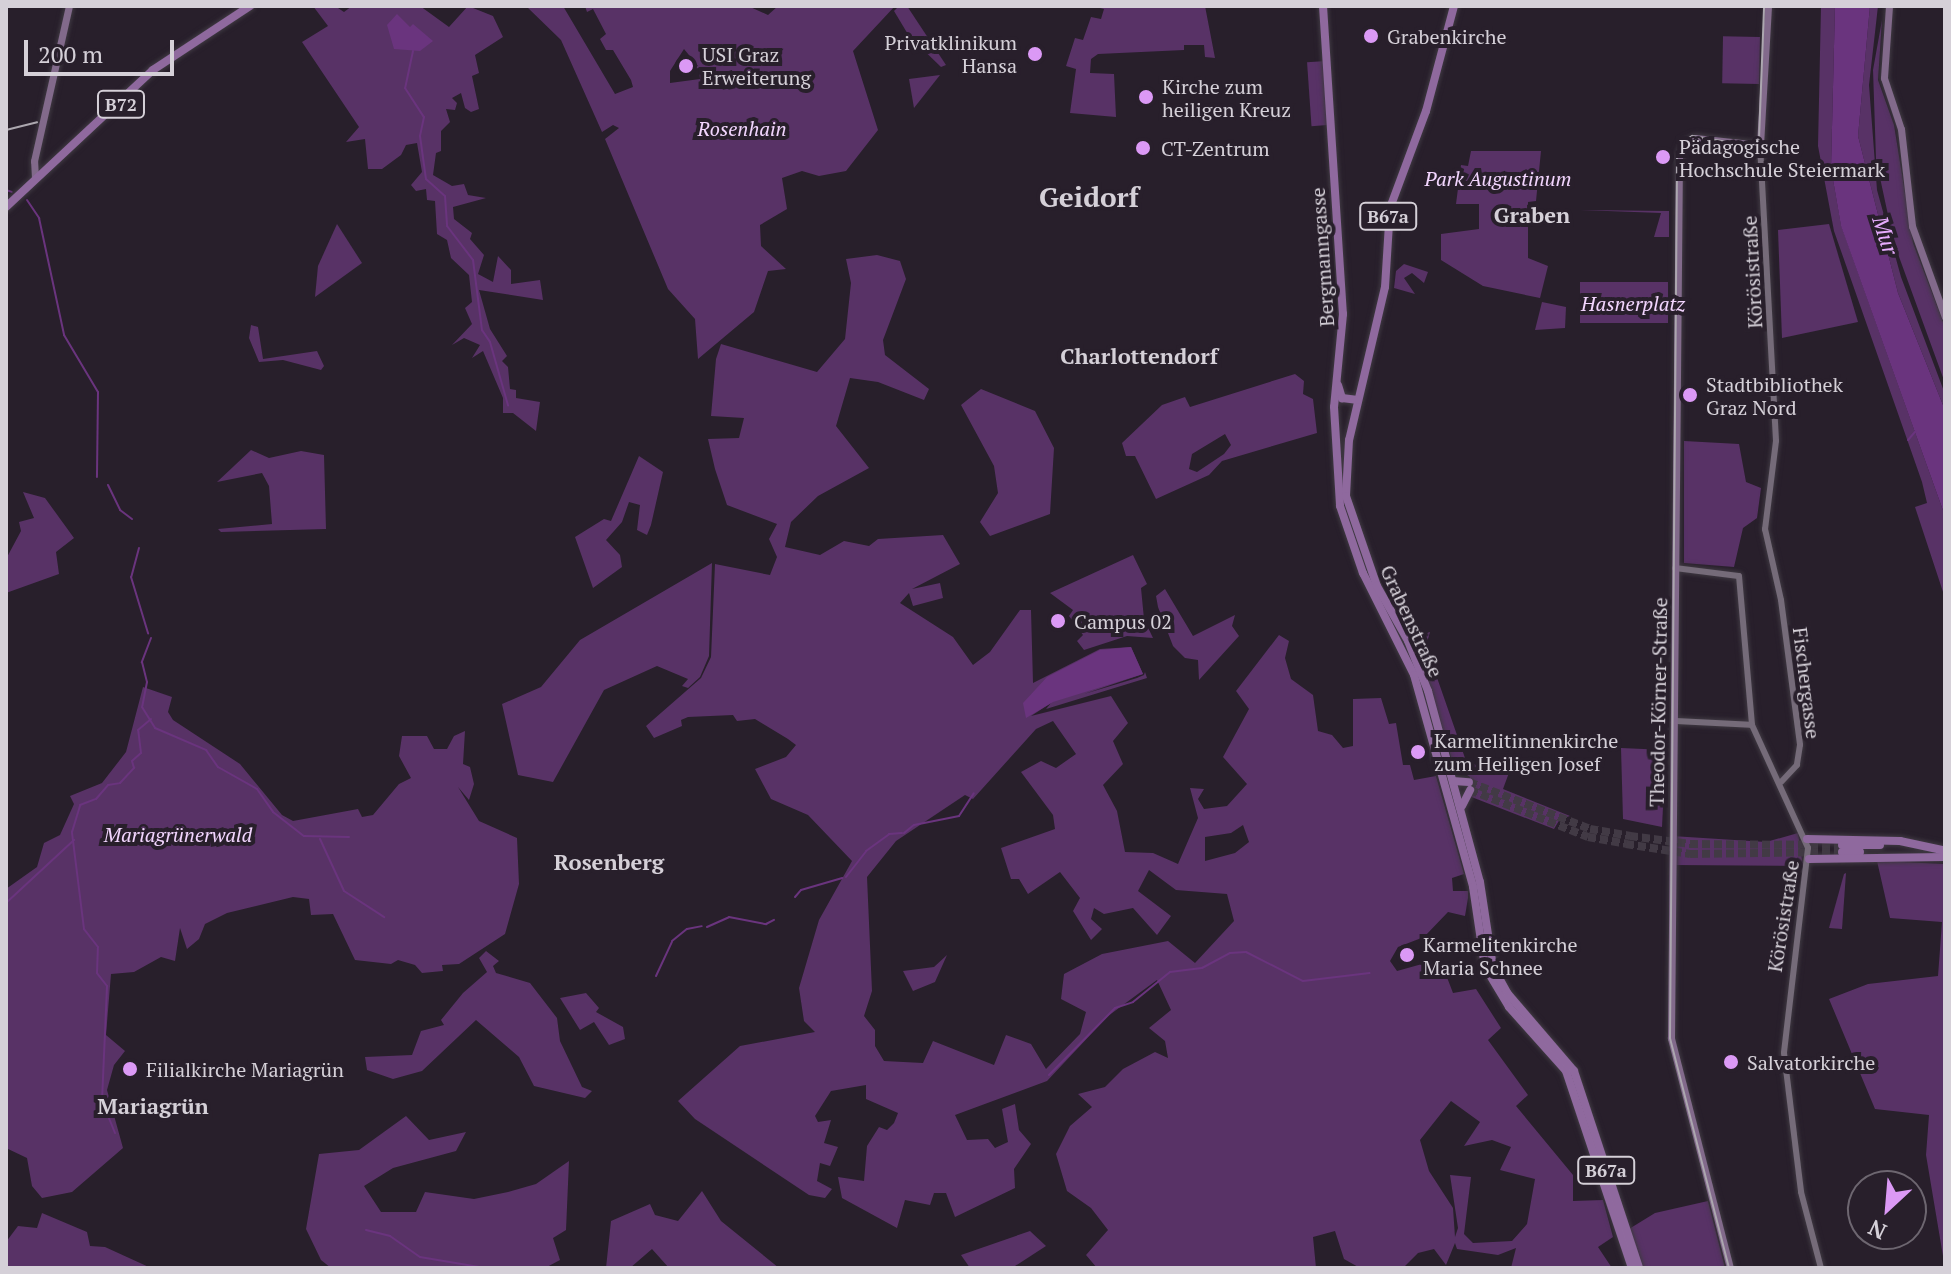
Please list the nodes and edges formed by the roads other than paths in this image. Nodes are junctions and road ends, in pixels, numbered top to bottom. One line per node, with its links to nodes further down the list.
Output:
1 (69, 6): 8 (main road)
2 (250, 6): 8 (main road, B72)
3 (1323, 6): 11 (main road, Bergmanngasse / B67a)
4 (1454, 6): 12 (main road, Grabenstraße / B67a)
5 (1768, 6): 7 (main road, Körösistraße)
6 (1889, 6): 10 (main road)
7 (1760, 145): 16 (main road, Theodor-Körner-Straße); 17 (street, Körösistraße)
8 (35, 178): 9 (main road, B72)
9 (6, 207)
10 (1945, 317)
11 (1338, 385): 12 (main road); 13 (main road, Bergmanngasse / B67a)
12 (1358, 400): 14 (main road, Grabenstraße / B67a)
13 (1335, 435): 14 (main road); 15 (main road, Bergmanngasse / B67a)
14 (1347, 472): 21 (main road, Grabenstraße / B67a)
15 (1340, 506): 21 (main road, Grabenstraße / B67a)
16 (1675, 568): 18 (main road, Theodor-Körner-Straße); 19 (street, Körösistraße)
17 (1777, 583): 20 (street, Fischergasse)
18 (1674, 721): 19 (street); 29 (main road, Theodor-Körner-Straße)
19 (1752, 725): 20 (street, Körösistraße)
20 (1781, 782): 23 (street, Körösistraße)
21 (1450, 786): 22 (main road, Grabenstraße / B67a); 22 (main road, B67a); 27 (main road, Grabenstraße / B67a)
22 (1463, 817): 28 (main road, Grabenstraße / B67a)
23 (1807, 839): 25 (main road); 26 (street, Körösistraße)
24 (1842, 848): 25 (main road)
25 (1944, 854): 26 (main road)
26 (1809, 859): 30 (street, Körösistraße)
27 (1632, 1268)
28 (1639, 1268)
29 (1730, 1268)
30 (1821, 1268)

